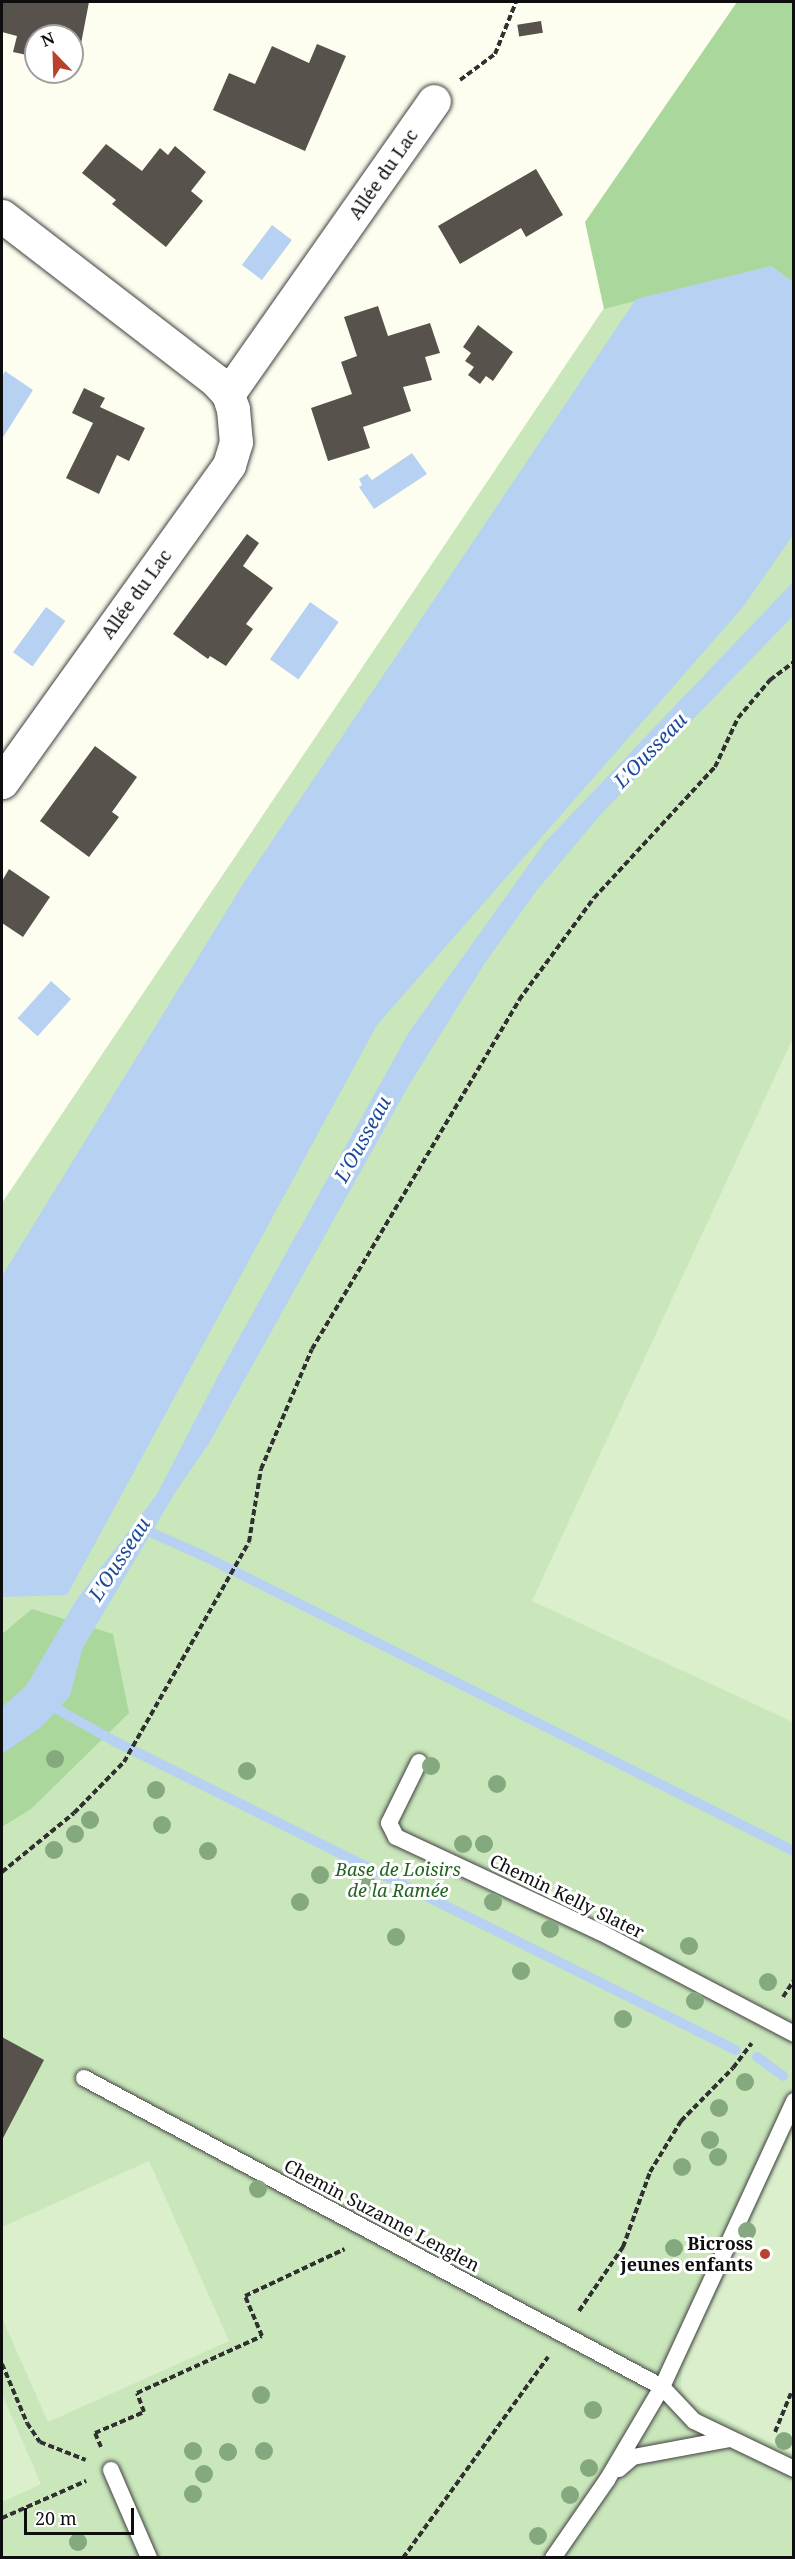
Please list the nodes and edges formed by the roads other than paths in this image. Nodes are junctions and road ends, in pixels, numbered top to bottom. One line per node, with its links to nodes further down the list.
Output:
1 (434, 101): 3 (street, Allée du Lac)
2 (2, 216): 3 (street)
3 (228, 394): 4 (street, Allée du Lac)
4 (2, 782)
5 (419, 1762): 6 (lane, Chemin Kelly Slater)
6 (794, 2034)
7 (84, 2078): 9 (lane, Chemin Suzanne Lenglen)
8 (794, 2101): 9 (lane)
9 (662, 2387): 10 (lane, Chemin Suzanne Lenglen); 13 (lane)
10 (730, 2439): 11 (lane, Chemin Suzanne Lenglen); 13 (lane)
11 (794, 2469)
12 (111, 2470): 14 (lane)
13 (608, 2480): 15 (lane)
14 (149, 2558)
15 (553, 2558)

